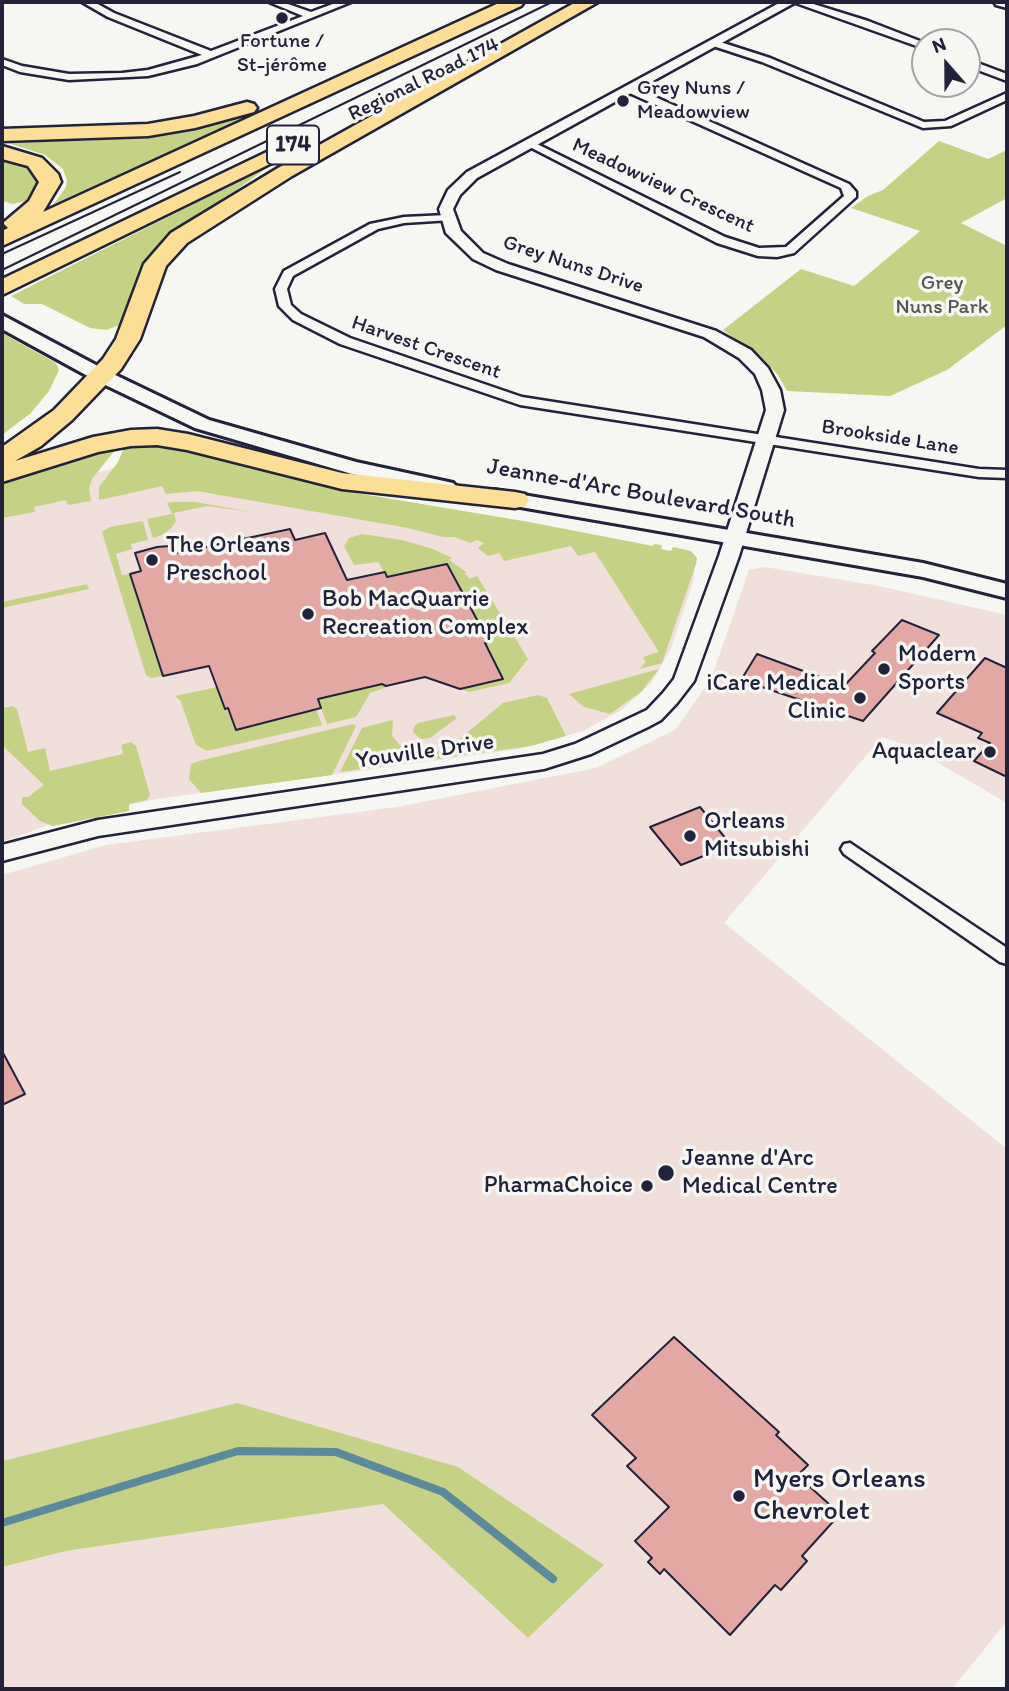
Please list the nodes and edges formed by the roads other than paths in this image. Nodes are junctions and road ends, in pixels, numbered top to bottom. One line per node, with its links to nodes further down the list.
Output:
1 (87, 2): 14 (street)
2 (274, 2): 11 (street)
3 (346, 2): 11 (street)
4 (514, 2): 20 (highway); 25 (highway, Regional Road 174 / 174)
5 (583, 2): 26 (highway, Regional Road 174 / 174)
6 (589, 2): 27 (highway)
7 (790, 2): 13 (street)
8 (798, 2): 12 (street)
9 (1000, 2): 10 (street)
10 (1007, 4)
11 (313, 16): 14 (street)
12 (911, 41)
13 (714, 43): 18 (street); 19 (street)
14 (211, 55): 15 (street)
15 (4, 65)
16 (981, 68): 17 (street)
17 (1007, 78)
18 (629, 89): 21 (street); 21 (street, Meadowview Crescent)
19 (1007, 96)
20 (2, 135)
21 (529, 144): 23 (street)
22 (2, 152): 24 (highway)
23 (447, 218): 28 (street, Grey Nuns Drive); 28 (street, Harvest Crescent)
24 (2, 231)
25 (2, 240)
26 (3, 303): 27 (main road, Jeanne-d'Arc Boulevard South)
27 (100, 369): 29 (highway); 30 (highway); 33 (main road, Jeanne-d'Arc Boulevard South)
28 (766, 440): 32 (street, Brookside Lane); 34 (street, Grey Nuns Drive)
29 (2, 445)
30 (2, 458)
31 (2, 474): 33 (highway)
32 (1007, 474)
33 (515, 500): 34 (main road, Jeanne-d'Arc Boulevard South)
34 (734, 536): 35 (main road, Jeanne-d'Arc Boulevard South); 37 (street, Youville Drive)
35 (1007, 591)
36 (850, 849): 38 (street)
37 (2, 853)
38 (1007, 957)

